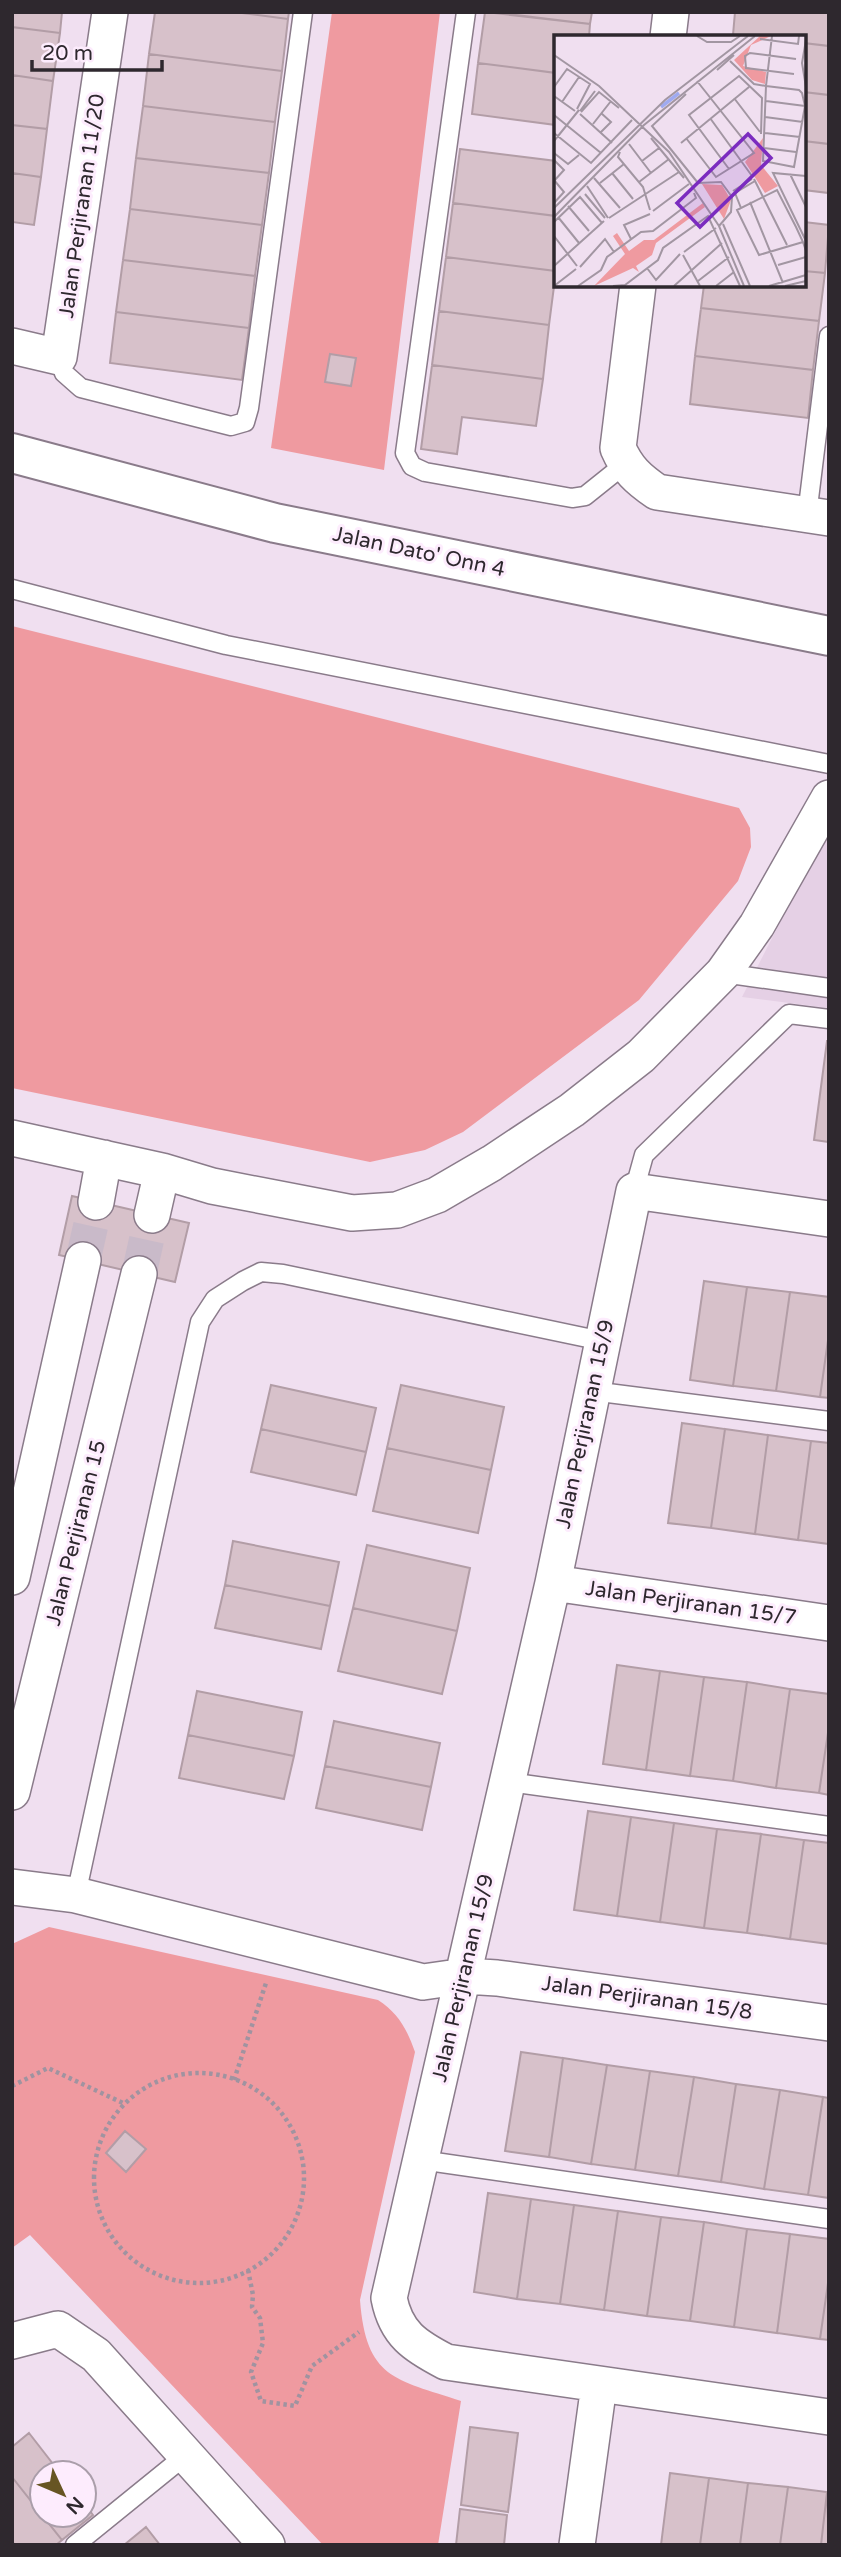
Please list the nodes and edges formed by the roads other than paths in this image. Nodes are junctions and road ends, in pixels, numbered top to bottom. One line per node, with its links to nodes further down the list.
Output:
1 (110, 12): 9 (street, Jalan Perjiranan 11/20)
2 (303, 12): 9 (lane)
3 (466, 12): 11 (lane)
4 (671, 12): 5 (street)
5 (668, 35)
6 (638, 287): 11 (street)
7 (829, 336): 12 (lane)
8 (12, 346): 9 (street)
9 (59, 357)
10 (12, 453): 14 (main road, Jalan Dato' Onn 4)
11 (625, 464): 12 (street)
12 (818, 517)
13 (12, 589): 15 (lane)
14 (829, 636)
15 (829, 764)
16 (829, 798): 17 (street)
17 (723, 973): 18 (lane); 22 (street)
18 (829, 988)
19 (829, 1019): 23 (lane)
20 (12, 1138): 21 (street)
21 (104, 1158): 22 (street); 24 (street)
22 (162, 1171): 25 (street)
23 (634, 1191): 26 (street); 29 (street, Jalan Perjiranan 15/9)
24 (96, 1202)
25 (152, 1215)
26 (829, 1219)
27 (83, 1260): 32 (street)
28 (139, 1274): 36 (street, Jalan Perjiranan 15)
29 (602, 1341): 30 (street, Jalan Perjiranan 15/9); 39 (lane)
30 (592, 1391): 31 (lane); 33 (street, Jalan Perjiranan 15/9)
31 (829, 1421)
32 (12, 1577)
33 (553, 1583): 34 (street, Jalan Perjiranan 15/7); 35 (street, Jalan Perjiranan 15/9)
34 (829, 1623)
35 (508, 1782): 37 (lane); 40 (street, Jalan Perjiranan 15/9)
36 (12, 1793)
37 (829, 1826)
38 (12, 1887): 39 (street, Jalan Perjiranan 15/8)
39 (76, 1895): 40 (street, Jalan Perjiranan 15/8)
40 (464, 1976): 41 (street, Jalan Perjiranan 15/8); 42 (street, Jalan Perjiranan 15/9)
41 (829, 2023)
42 (421, 2161): 43 (lane); 45 (street, Jalan Perjiranan 15/9)
43 (829, 2219)
44 (12, 2341): 47 (street)
45 (599, 2385): 46 (street); 50 (street)
46 (829, 2417)
47 (186, 2455): 48 (lane); 49 (street)
48 (75, 2545)
49 (267, 2545)
50 (577, 2545)

